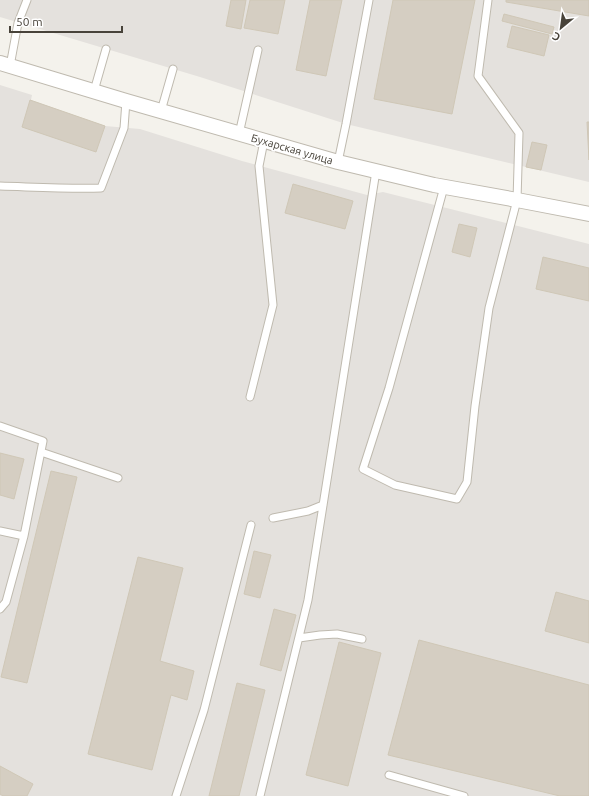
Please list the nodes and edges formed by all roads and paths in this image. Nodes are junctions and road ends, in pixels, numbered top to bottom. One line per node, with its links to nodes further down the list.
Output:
1 (27, 0): 6 (lane)
2 (369, 0): 13 (lane)
3 (488, 0): 17 (lane)
4 (106, 49): 8 (lane)
5 (258, 50): 11 (lane)
6 (5, 64): 8 (street, Бухарская улица)
7 (173, 69): 10 (lane)
8 (94, 91): 9 (street, Бухарская улица)
9 (126, 101): 10 (street, Бухарская улица); 15 (lane)
10 (161, 111): 11 (street, Бухарская улица)
11 (239, 134): 12 (street, Бухарская улица)
12 (264, 141): 13 (street, Бухарская улица); 19 (lane)
13 (338, 162): 14 (street, Бухарская улица)
14 (376, 171): 16 (street, Бухарская улица); 23 (lane)
15 (0, 186)
16 (444, 187): 17 (street, Бухарская улица); 17 (lane)
17 (517, 200): 18 (street, Бухарская улица)
18 (589, 214)
19 (250, 397)
20 (0, 426): 21 (lane)
21 (41, 452): 22 (lane); 27 (lane)
22 (118, 478)
23 (323, 505): 24 (lane); 29 (lane)
24 (273, 518)
25 (251, 525): 32 (lane)
26 (0, 531): 27 (lane)
27 (24, 536): 28 (lane)
28 (0, 609)
29 (299, 638): 30 (lane); 33 (lane)
30 (362, 639)
31 (389, 775): 34 (lane)
32 (176, 796)
33 (260, 796)
34 (464, 796)

